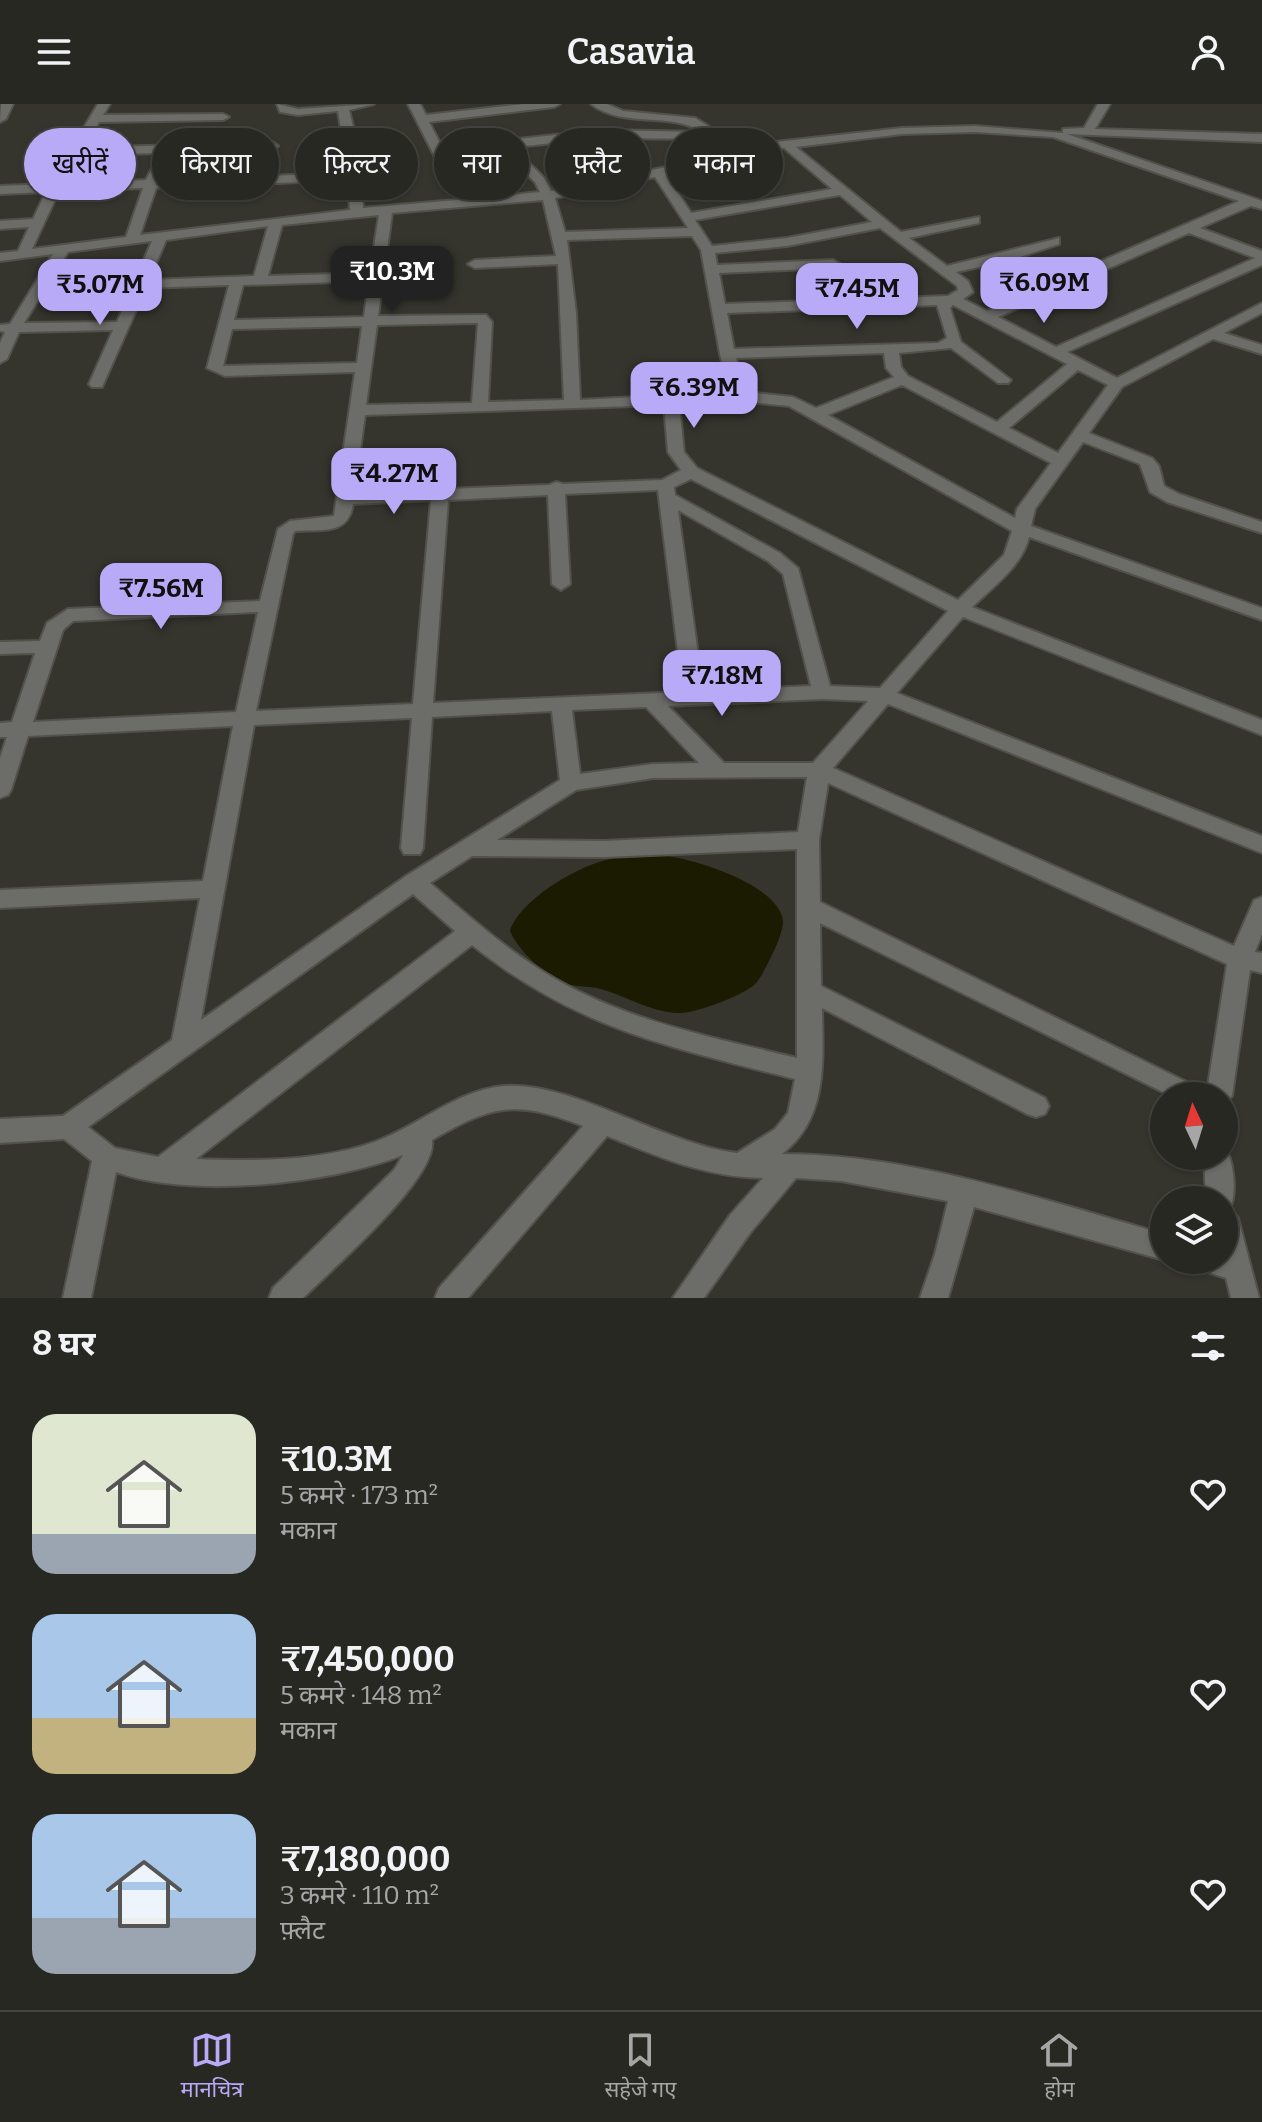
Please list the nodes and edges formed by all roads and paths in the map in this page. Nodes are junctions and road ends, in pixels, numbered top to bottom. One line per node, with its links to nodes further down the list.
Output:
1 (3, 104): 12 (street)
2 (104, 104): 13 (street)
3 (227, 104): 11 (street)
4 (283, 104): 10 (street)
5 (368, 104): 10 (street)
6 (414, 104): 14 (street)
7 (554, 104): 14 (street)
8 (597, 104): 18 (street)
9 (1104, 104): 20 (street)
10 (343, 108): 17 (street)
11 (223, 117): 13 (street); 16 (street)
12 (0, 119)
13 (95, 119): 15 (street)
14 (423, 119): 24 (street)
15 (89, 128)
16 (221, 128)
17 (348, 128)
18 (702, 128)
19 (1035, 131): 20 (street); 25 (street); 45 (street)
20 (1088, 131): 22 (street)
21 (666, 135): 23 (street)
22 (1262, 138)
23 (529, 142)
24 (434, 144)
25 (783, 147)
26 (783, 149): 38 (street)
27 (666, 170): 29 (street)
28 (529, 171): 35 (street)
29 (658, 172): 30 (street); 48 (street)
30 (650, 174)
31 (295, 179): 34 (street)
32 (152, 182): 34 (street)
33 (136, 186): 34 (street)
34 (150, 186): 59 (street)
35 (545, 188)
36 (24, 189): 37 (street)
37 (0, 190)
38 (842, 191): 48 (street); 52 (street)
39 (545, 196): 44 (street)
40 (49, 200): 51 (street)
41 (356, 200): 47 (street)
42 (464, 200): 44 (street)
43 (552, 200): 57 (street)
44 (465, 203): 46 (street)
45 (1256, 203): 54 (street)
46 (386, 212): 47 (street); 71 (street)
47 (357, 213): 50 (street)
48 (688, 217): 55 (street)
49 (974, 220): 58 (street)
50 (276, 221): 56 (street); 73 (street)
51 (38, 223): 53 (street); 63 (street)
52 (882, 224): 58 (street); 62 (street)
53 (0, 225)
54 (1190, 229): 65 (street); 78 (street)
55 (698, 232): 57 (street); 62 (street)
56 (161, 236): 59 (street); 74 (street)
57 (560, 236): 66 (street)
58 (900, 236): 70 (street)
59 (132, 240): 61 (street)
60 (1054, 241): 70 (street)
61 (63, 249): 63 (street); 82 (street)
62 (708, 250): 69 (street)
63 (23, 254): 64 (street)
64 (0, 257)
65 (1262, 258): 87 (street)
66 (564, 260): 67 (street); 98 (street)
67 (475, 264)
68 (833, 264): 69 (street)
69 (713, 269): 77 (street)
70 (947, 270): 75 (street)
71 (377, 277): 73 (street); 79 (street)
72 (237, 281): 73 (street); 74 (street); 80 (street)
73 (260, 281)
74 (138, 284): 81 (street)
75 (954, 300): 77 (street); 78 (street); 84 (street)
76 (1262, 307): 83 (street)
77 (719, 309): 88 (street)
78 (986, 317): 87 (street)
79 (372, 320): 80 (street); 91 (street); 99 (street)
80 (225, 325): 91 (street)
81 (121, 326): 82 (street); 94 (street)
82 (7, 328): 89 (street)
83 (1213, 334): 86 (street); 95 (street)
84 (953, 343): 85 (street); 93 (street)
85 (891, 349): 88 (street); 92 (street)
86 (1262, 350)
87 (1056, 352): 90 (street)
88 (727, 354): 96 (street)
89 (0, 359)
90 (1077, 363): 95 (street); 102 (street)
91 (366, 367): 100 (street)
92 (903, 379): 101 (street); 102 (street)
93 (1003, 380)
94 (97, 384)
95 (1117, 384): 103 (street)
96 (739, 396): 97 (street); 101 (street)
97 (671, 401): 98 (street); 105 (street)
98 (572, 405): 99 (street)
99 (480, 408): 100 (street)
100 (360, 410): 109 (street)
101 (818, 413): 110 (street)
102 (998, 429): 104 (street)
103 (1080, 435): 104 (street); 111 (street)
104 (1062, 462): 110 (street)
105 (691, 472): 108 (street); 114 (street)
106 (556, 487): 107 (street); 108 (street); 112 (street)
107 (440, 492): 109 (street); 123 (street)
108 (667, 492): 118 (street); 120 (street)
109 (345, 499): 113 (street)
110 (1020, 528): 114 (street); 115 (street)
111 (1262, 528)
112 (561, 584)
113 (268, 606): 116 (street); 124 (street)
114 (960, 609): 119 (street); 125 (street)
115 (1262, 614)
116 (47, 647): 117 (street); 126 (street)
117 (0, 648)
118 (822, 692): 119 (street); 120 (street)
119 (883, 695): 129 (street); 133 (street)
120 (694, 698): 121 (street)
121 (652, 701): 122 (street); 128 (street)
122 (561, 706): 123 (street); 130 (street)
123 (422, 709): 124 (street); 134 (street)
124 (245, 718): 126 (street); 137 (street)
125 (1262, 728)
126 (22, 729): 127 (street); 131 (street)
127 (0, 730)
128 (718, 770): 129 (street); 130 (street)
129 (819, 770): 132 (street); 142 (street)
130 (571, 783): 135 (street)
131 (0, 790)
132 (808, 840): 135 (street); 140 (street)
133 (1262, 845)
134 (412, 848)
135 (466, 848): 136 (street)
136 (414, 882): 141 (street); 144 (street)
137 (213, 889): 138 (street); 144 (street)
138 (0, 899)
139 (1262, 906): 142 (street)
140 (809, 907): 143 (street); 146 (street)
141 (471, 932): 145 (street); 156 (street)
142 (1251, 961): 147 (street)
143 (810, 991): 145 (street); 148 (street)
144 (183, 1048): 150 (street)
145 (809, 1072): 155 (street)
146 (1167, 1082)
147 (1222, 1082)
148 (1036, 1106)
149 (601, 1124): 152 (street); 155 (street); 162 (street)
150 (68, 1127): 151 (street); 153 (street)
151 (0, 1131)
152 (418, 1134): 156 (street); 161 (street)
153 (106, 1156): 156 (street); 160 (street)
154 (790, 1166): 155 (street); 157 (street); 163 (street)
155 (742, 1168)
156 (163, 1169)
157 (963, 1193): 158 (street); 164 (street)
158 (1150, 1243)
159 (1229, 1274): 165 (street)
160 (77, 1298)
161 (283, 1298)
162 (449, 1298)
163 (687, 1298)
164 (934, 1298)
165 (1245, 1298)

